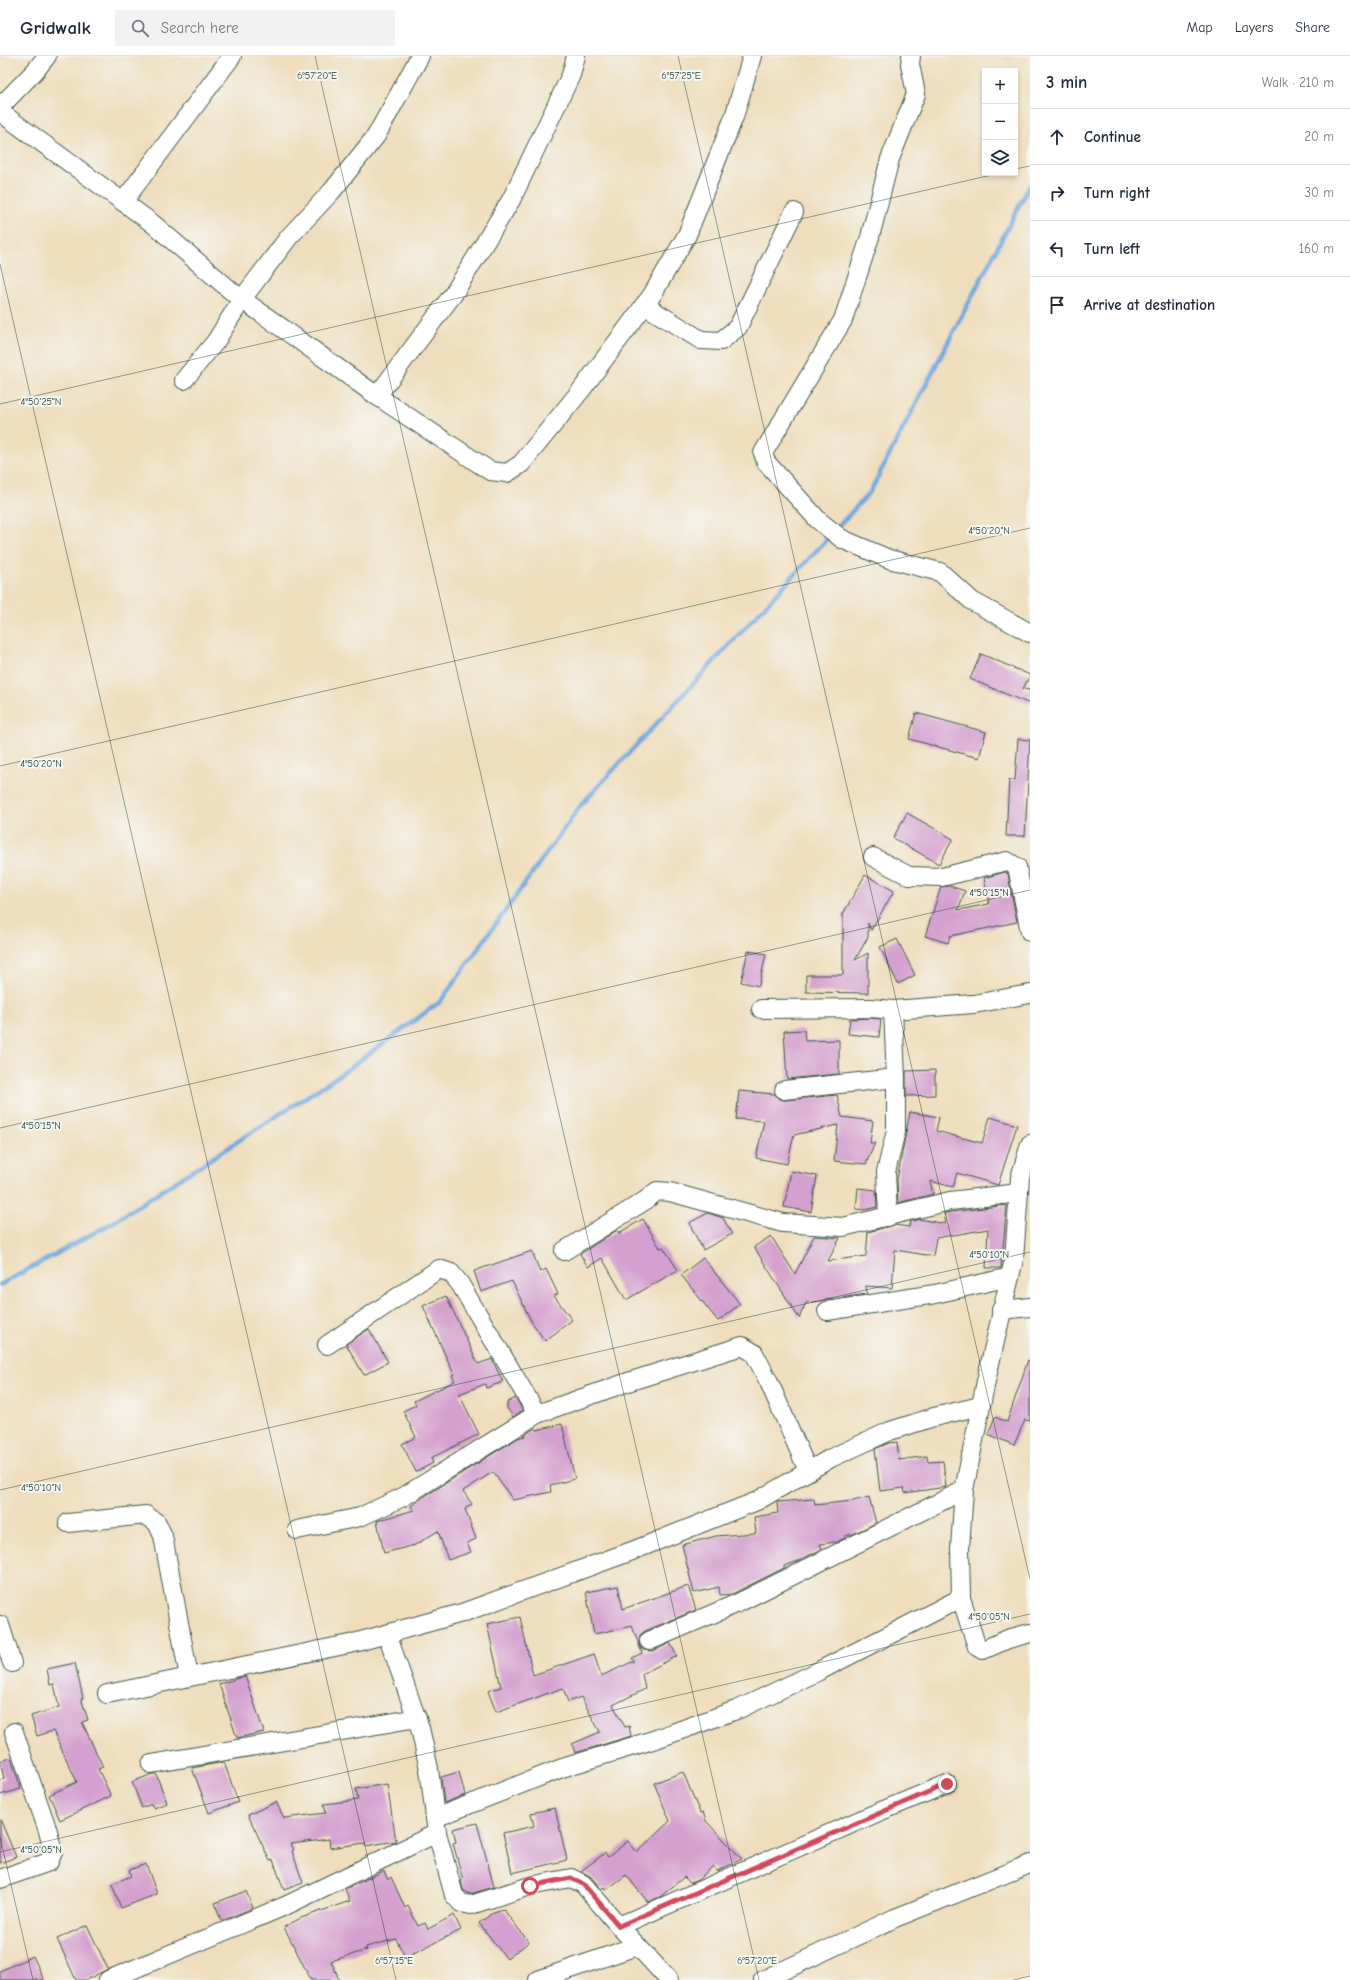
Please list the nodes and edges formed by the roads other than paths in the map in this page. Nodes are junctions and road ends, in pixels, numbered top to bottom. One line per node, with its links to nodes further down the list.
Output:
1 (47, 56): 7 (street)
2 (232, 56): 9 (street)
3 (420, 56): 11 (street)
4 (576, 56): 14 (street)
5 (752, 56): 12 (street)
6 (911, 56): 15 (street)
7 (0, 107)
8 (0, 112): 9 (street)
9 (123, 202): 11 (street)
10 (794, 212): 12 (street)
11 (242, 299): 13 (street); 14 (street)
12 (644, 305): 14 (street)
13 (184, 380)
14 (377, 396)
15 (1030, 634)
16 (873, 857): 17 (street)
17 (1030, 932)
18 (1030, 994): 20 (street)
19 (761, 1010): 20 (street)
20 (892, 1010): 21 (street)
21 (896, 1078): 22 (street); 25 (street)
22 (784, 1090)
23 (1030, 1144): 24 (street)
24 (1019, 1193): 25 (street); 26 (street)
25 (888, 1217): 27 (street)
26 (1024, 1217): 28 (street)
27 (564, 1251)
28 (1010, 1277): 30 (street); 31 (street)
29 (1030, 1307): 30 (street)
30 (1001, 1310): 33 (street)
31 (827, 1311)
32 (327, 1345): 34 (street)
33 (980, 1406): 35 (street); 36 (street)
34 (537, 1414): 35 (street); 38 (street)
35 (808, 1472): 42 (street)
36 (964, 1490): 39 (street); 43 (street)
37 (68, 1523): 45 (street)
38 (296, 1530)
39 (961, 1598): 41 (street); 51 (street)
40 (0, 1625): 44 (street)
41 (1030, 1633)
42 (387, 1634): 45 (street); 47 (street)
43 (649, 1641)
44 (12, 1663)
45 (189, 1677): 46 (street)
46 (107, 1694)
47 (417, 1718): 49 (street); 51 (street)
48 (14, 1732): 53 (street)
49 (151, 1764)
50 (947, 1784): 54 (street)
51 (436, 1826): 54 (street); 56 (street)
52 (1030, 1864): 59 (street)
53 (0, 1880)
54 (619, 1926): 55 (street)
55 (637, 1946): 57 (street); 58 (street)
56 (108, 1980)
57 (538, 1980)
58 (669, 1980)
59 (762, 1980)

